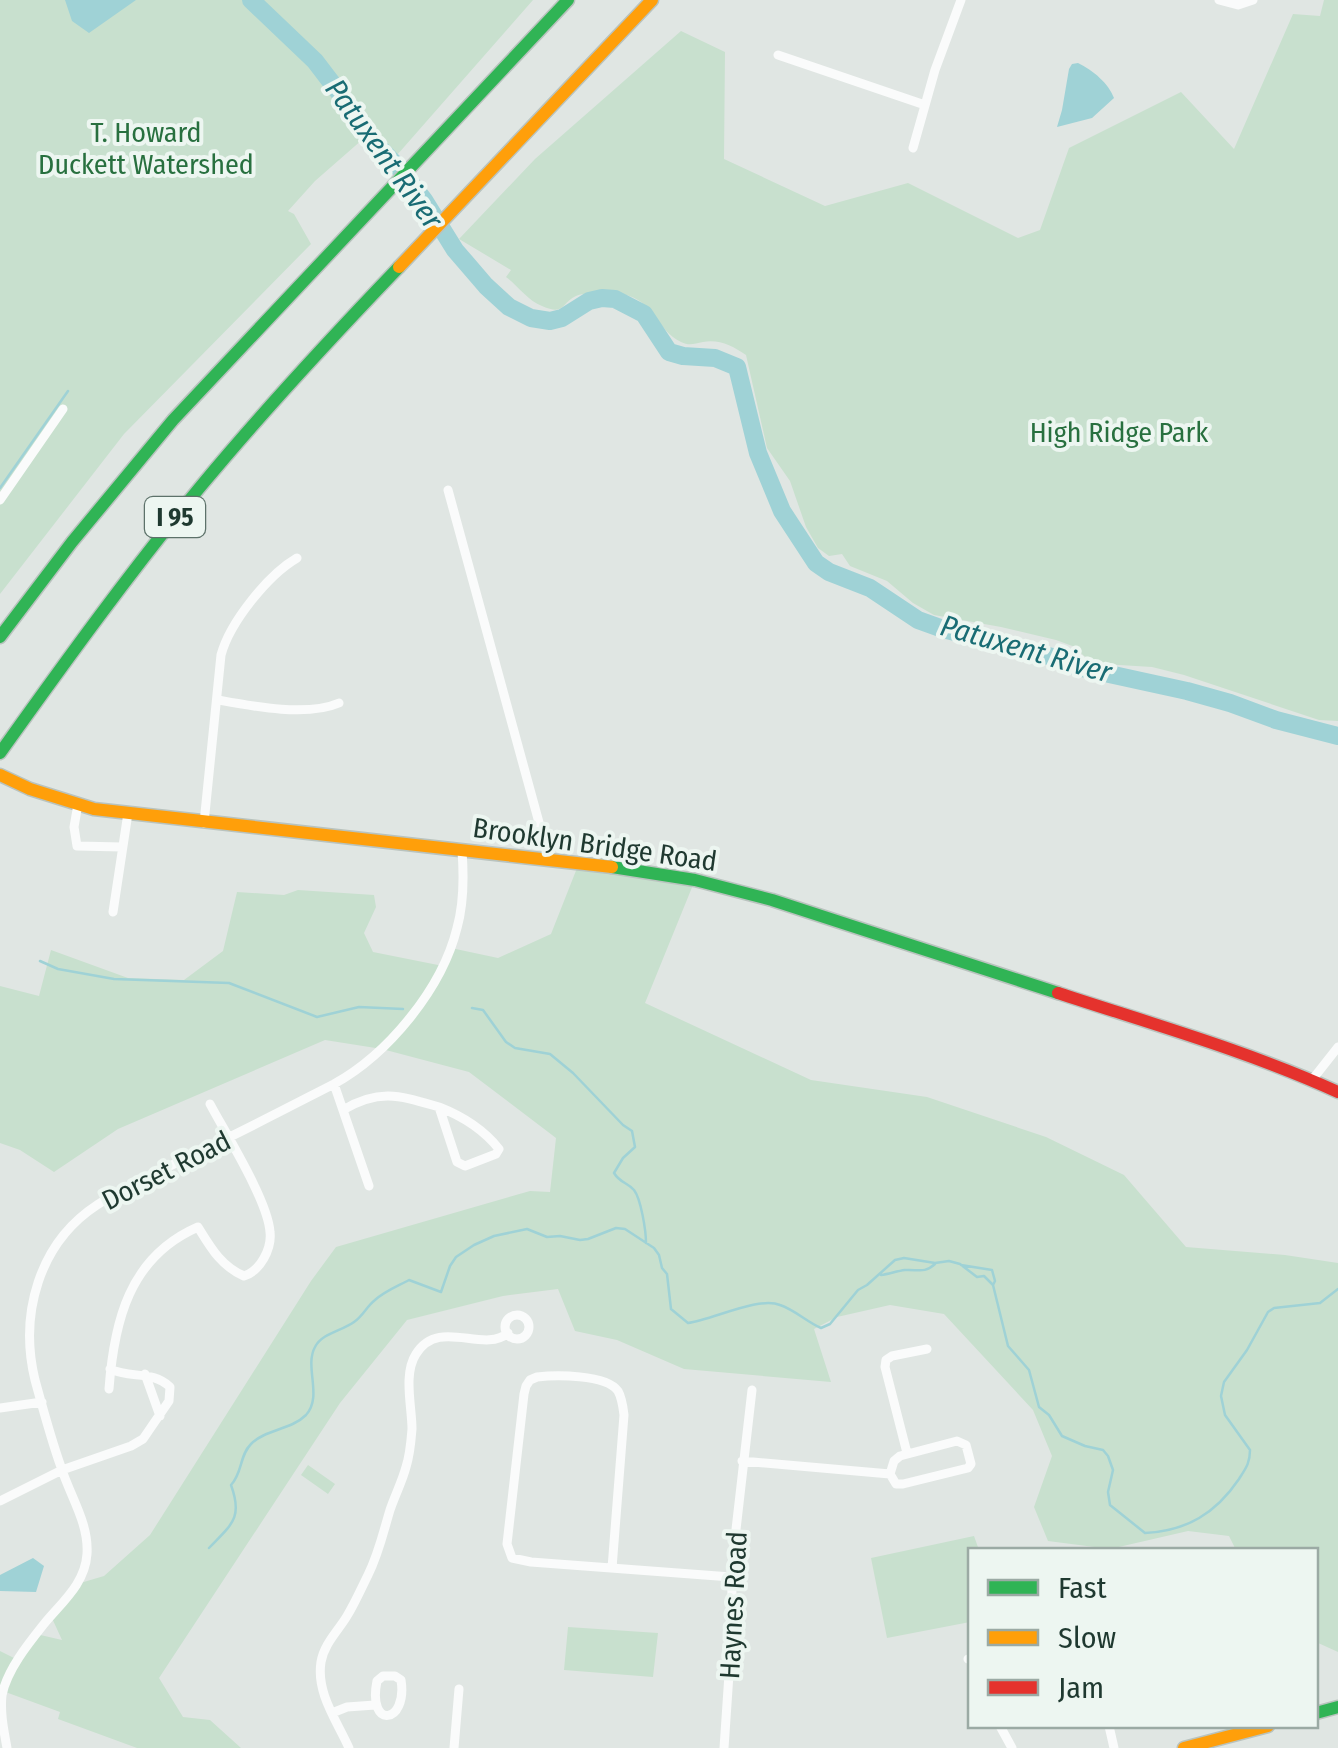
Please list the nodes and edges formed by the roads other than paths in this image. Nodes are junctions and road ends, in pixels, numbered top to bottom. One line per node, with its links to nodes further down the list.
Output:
1 (568, 0): 13 (main road, I 95)
2 (652, 0): 16 (main road, I 95)
3 (962, 0): 7 (street)
4 (1219, 0): 5 (street)
5 (1253, 0)
6 (778, 55): 7 (street)
7 (925, 105): 8 (street)
8 (913, 148)
9 (63, 409): 11 (street)
10 (448, 490): 23 (street)
11 (0, 500)
12 (297, 558): 14 (street)
13 (0, 637)
14 (218, 700): 15 (street); 20 (street)
15 (339, 703)
16 (0, 753)
17 (0, 775): 18 (main road, Brooklyn Bridge Road)
18 (78, 804): 19 (main road, Brooklyn Bridge Road); 21 (street)
19 (128, 813): 20 (main road, Brooklyn Bridge Road); 21 (street)
20 (204, 823): 22 (main road, Brooklyn Bridge Road)
21 (122, 847): 24 (street)
22 (462, 851): 23 (main road, Brooklyn Bridge Road); 27 (street, Dorset Road)
23 (549, 860): 26 (main road, Brooklyn Bridge Road)
24 (113, 912)
25 (1338, 1047): 26 (street)
26 (1312, 1080): 28 (main road, Brooklyn Bridge Road)
27 (334, 1084): 31 (street); 32 (street, Dorset Road)
28 (1338, 1092)
29 (210, 1104): 32 (street)
30 (439, 1107): 30 (street); 31 (street)
31 (343, 1110): 33 (street)
32 (228, 1138): 36 (street); 40 (street, Dorset Road)
33 (369, 1186)
34 (508, 1333): 52 (street)
35 (927, 1349): 43 (street)
36 (110, 1370): 37 (street); 38 (street)
37 (144, 1374): 42 (street); 42 (street)
38 (109, 1390)
39 (752, 1390): 44 (street, Haynes Road)
40 (42, 1402): 41 (street); 45 (street, Dorset Road)
41 (0, 1408)
42 (160, 1416): 45 (street)
43 (907, 1453): 46 (street); 46 (street)
44 (742, 1462): 46 (street); 49 (street, Haynes Road)
45 (62, 1470): 47 (street); 55 (street, Dorset Road)
46 (890, 1474)
47 (0, 1501)
48 (612, 1568): 48 (street); 49 (street)
49 (731, 1577): 58 (street, Haynes Road)
50 (459, 1689): 57 (street)
51 (375, 1705): 51 (street); 52 (street)
52 (332, 1713): 56 (street)
53 (1238, 1729): 54 (main road)
54 (1216, 1732): 59 (main road)
55 (7, 1748)
56 (349, 1748)
57 (454, 1748)
58 (724, 1748)
59 (1184, 1748)

